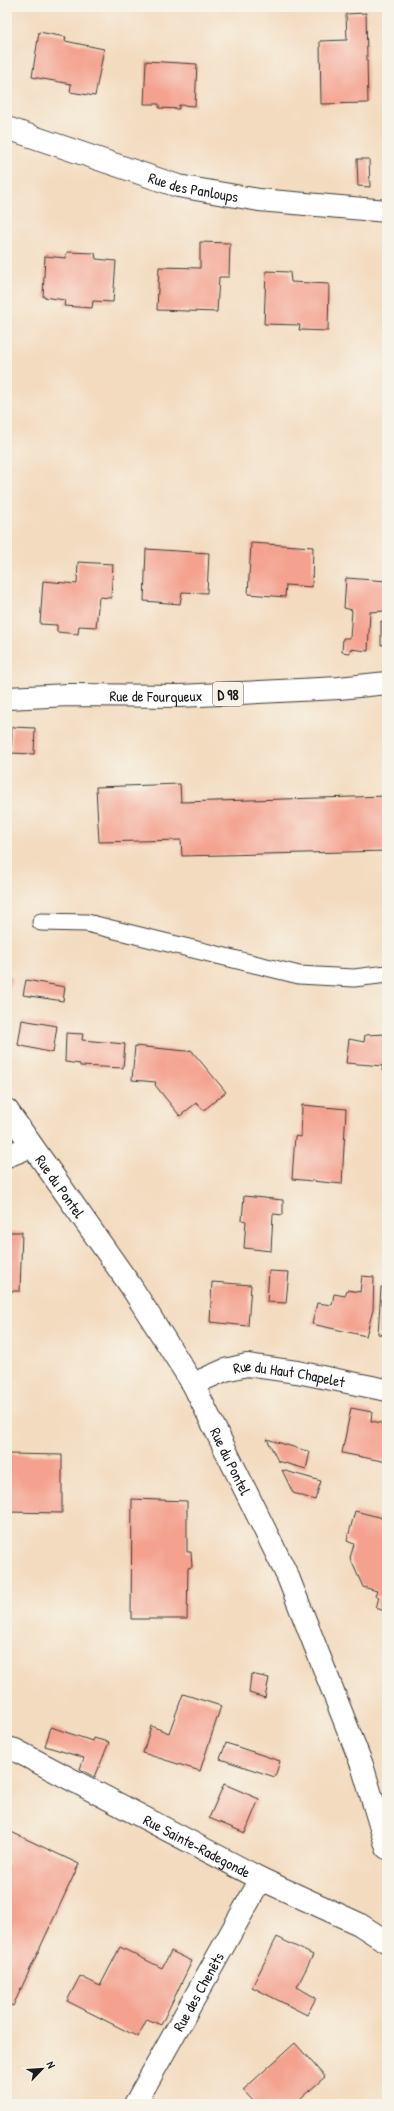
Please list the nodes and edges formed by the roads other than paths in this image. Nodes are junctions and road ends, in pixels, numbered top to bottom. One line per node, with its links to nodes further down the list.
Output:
1 (7, 128): 2 (street, Rue des Panloups)
2 (387, 211)
3 (387, 683): 5 (street, Rue de Fourqueux / D 98)
4 (7, 684): 5 (street, Rue de Fourqueux / D 98)
5 (69, 695): 6 (street, Rue de Fourqueux / D 98)
6 (7, 698)
7 (41, 922): 8 (lane)
8 (387, 974)
9 (7, 1110): 10 (street, Rue du Pontel)
10 (32, 1146): 11 (street); 12 (street, Rue du Pontel)
11 (7, 1156)
12 (193, 1384): 13 (street, Rue du Haut Chapelet); 15 (street, Rue du Pontel)
13 (387, 1390)
14 (7, 1748): 16 (street, Rue Sainte-Radegonde)
15 (387, 1848)
16 (261, 1879): 17 (street, Rue Sainte-Radegonde); 18 (street, Rue des Chenêts)
17 (387, 1942)
18 (135, 2104)

